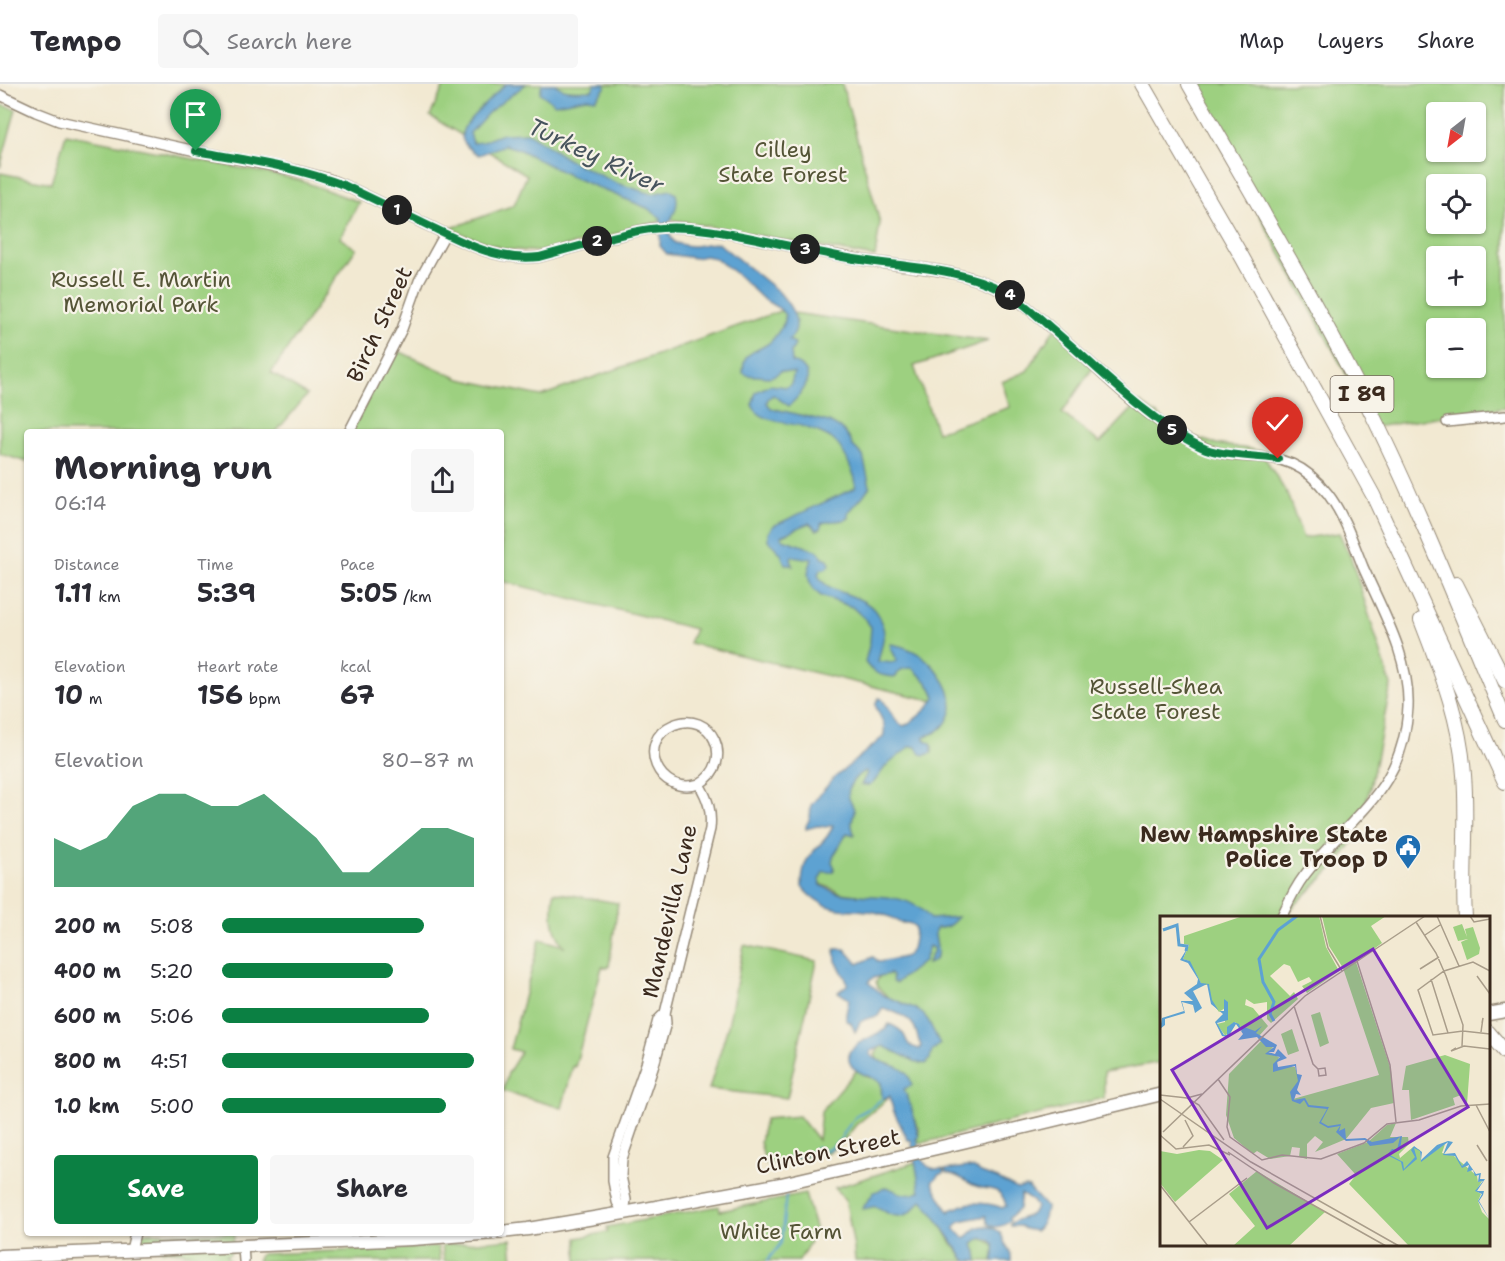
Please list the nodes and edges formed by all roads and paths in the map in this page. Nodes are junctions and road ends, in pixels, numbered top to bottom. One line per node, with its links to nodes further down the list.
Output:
1 (1142, 84): 8 (highway, I 89)
2 (1190, 84): 9 (highway, I 89)
3 (0, 95): 4 (street)
4 (445, 234): 7 (street, Birch Street); 14 (street)
5 (1505, 416): 6 (street)
6 (1447, 422)
7 (350, 429)
8 (1373, 495): 12 (highway, I 89); 15 (highway)
9 (1415, 509): 10 (highway); 11 (highway, I 89)
10 (1505, 681)
11 (1505, 720)
12 (1505, 782)
13 (699, 784): 13 (street); 22 (street, Mandevilla Lane)
14 (1282, 916)
15 (1465, 916)
16 (1505, 1011): 17 (main road)
17 (1490, 1014)
18 (1490, 1034): 20 (highway)
19 (1490, 1049): 20 (highway)
20 (1505, 1053)
21 (1160, 1094): 22 (main road, Clinton Street)
22 (624, 1213): 23 (main road, Clinton Street)
23 (504, 1232)
24 (134, 1236): 27 (street)
25 (453, 1236): 26 (main road)
26 (243, 1246): 27 (main road); 29 (street)
27 (131, 1250): 28 (main road)
28 (0, 1256)
29 (244, 1261)

